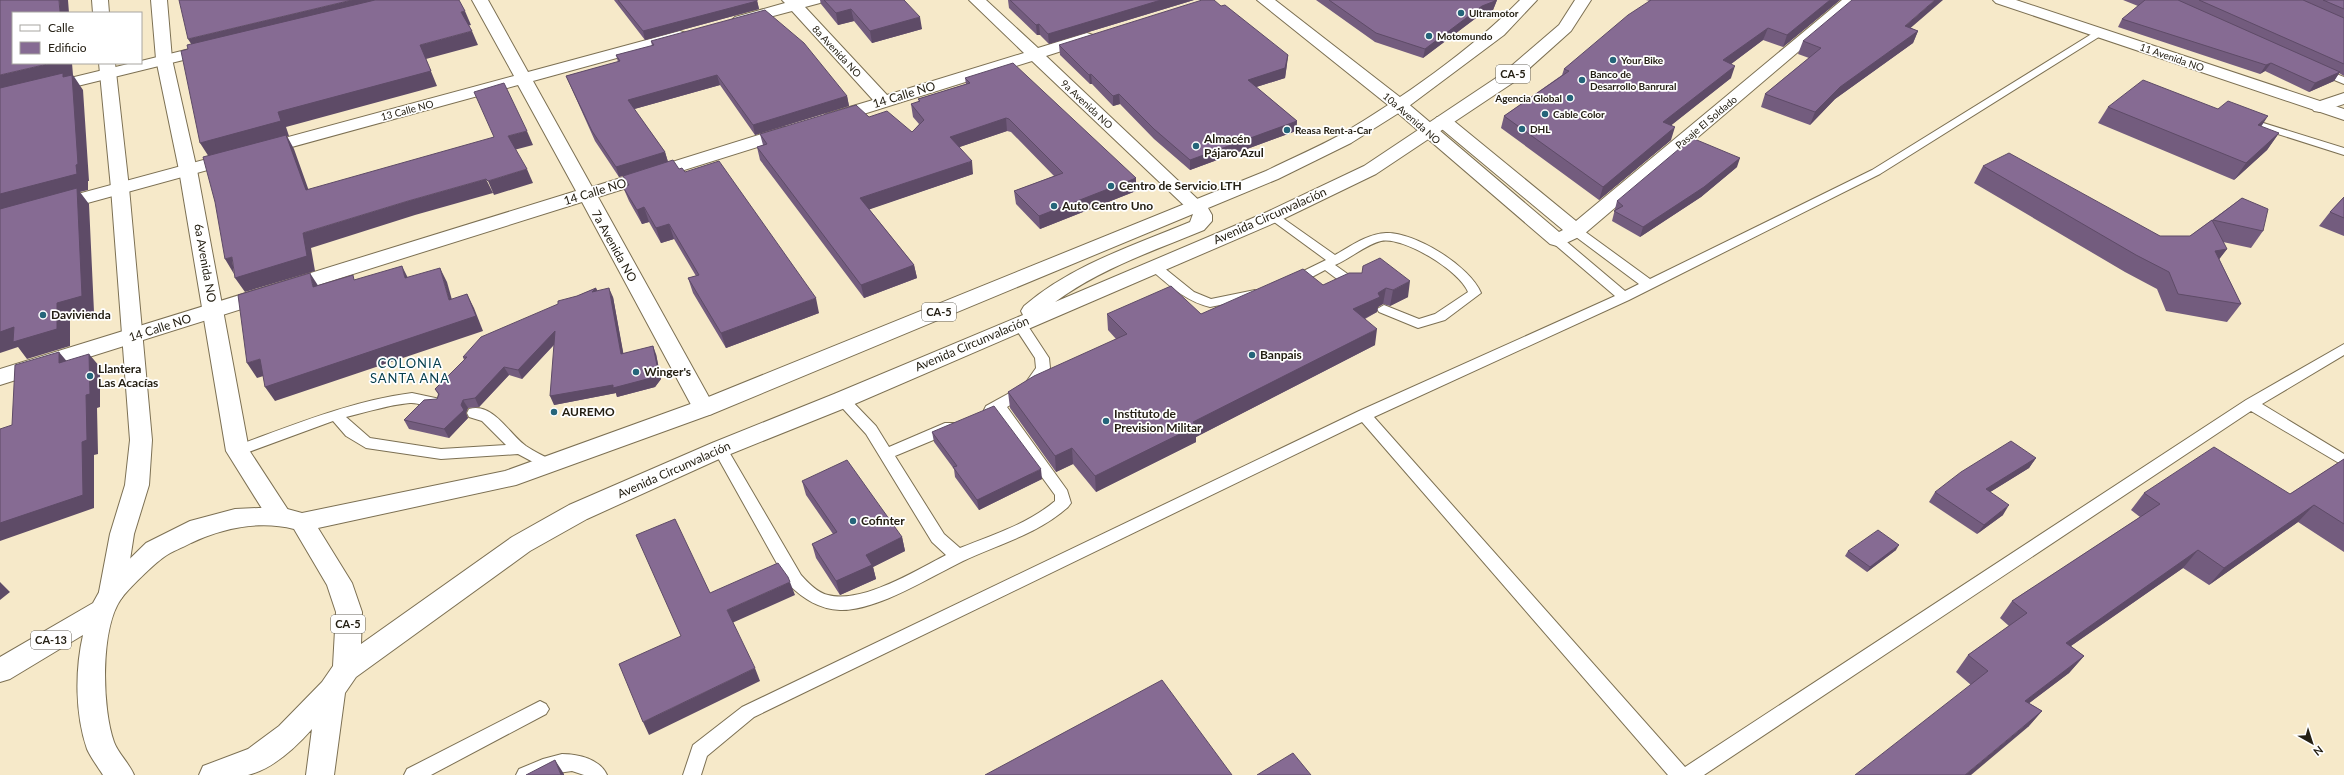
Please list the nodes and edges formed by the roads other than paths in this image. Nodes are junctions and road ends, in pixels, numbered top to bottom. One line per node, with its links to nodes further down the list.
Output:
1 (100, 0): 12 (main road)
2 (159, 0): 19 (main road, 6a Avenida NO)
3 (480, 0): 24 (main road, 7a Avenida NO)
4 (815, 0): 11 (main road)
5 (977, 0): 18 (main road, 9a Avenida NO)
6 (1264, 0): 29 (main road, 10a Avenida NO)
7 (1529, 0): 29 (main road, CA-5)
8 (1583, 0): 33 (main road, Avenida Circunvalación / CA-5)
9 (1851, 0): 41 (main road, Pasaje El Soldado)
10 (2001, 0): 15 (main road, 11 Avenida NO)
11 (793, 3): 13 (main road); 28 (main road, 8a Avenida NO)
12 (101, 12)
13 (727, 24)
14 (697, 32): 24 (main road, 13 Calle NO)
15 (2098, 32): 30 (main road, 11 Avenida NO); 46 (lane)
16 (1101, 34): 18 (main road, 14 Calle NO)
17 (225, 45): 19 (main road)
18 (1034, 54): 28 (main road, 14 Calle NO); 38 (main road, 9a Avenida NO)
19 (164, 60): 20 (main road); 35 (main road, 6a Avenida NO)
20 (142, 63)
21 (136, 64): 23 (main road)
22 (2308, 65): 25 (lane)
23 (107, 68): 27 (main road); 36 (main road)
24 (523, 79): 35 (main road, 13 Calle NO); 37 (main road, 7a Avenida NO)
25 (2344, 81)
26 (2344, 98): 30 (main road)
27 (0, 100)
28 (884, 102): 37 (main road, 14 Calle NO)
29 (1399, 105): 33 (main road, 10a Avenida NO); 38 (main road, CA-5)
30 (2320, 107): 31 (main road, 11 Avenida NO)
31 (2344, 115)
32 (2232, 116): 34 (lane)
33 (1435, 126): 39 (main road, Avenida Circunvalación / CA-5); 41 (main road, 10a Avenida NO); 42 (main road, 10a Avenida NO)
34 (2344, 152)
35 (188, 170): 36 (main road, 13 Calle NO); 51 (main road, 6a Avenida NO)
36 (120, 188): 40 (main road, 13 Calle NO); 53 (main road)
37 (586, 194): 51 (main road, 14 Calle NO); 60 (main road, 7a Avenida NO)
38 (1197, 207): 52 (main road); 60 (main road, CA-5)
39 (1274, 216): 43 (lane); 44 (main road, Avenida Circunvalación / CA-5)
40 (0, 221)
41 (1576, 231): 42 (main road, Pasaje El Soldado); 46 (lane)
42 (1557, 240): 49 (lane)
43 (1331, 263): 45 (lane); 47 (lane); 50 (lane)
44 (1154, 266): 48 (lane); 52 (main road, Avenida Circunvalación / CA-5)
45 (1354, 285)
46 (1649, 285): 49 (lane)
47 (1279, 289)
48 (1265, 292)
49 (1624, 297): 63 (lane)
50 (1384, 309)
51 (213, 311): 53 (main road, 14 Calle NO); 68 (main road, 6a Avenida NO)
52 (1019, 323): 56 (main road, Avenida Circunvalación / CA-5); 59 (lane)
53 (131, 338): 55 (main road, 14 Calle NO); 74 (main road)
54 (2344, 349): 58 (lane)
55 (0, 377)
56 (842, 400): 67 (main road, Avenida Circunvalación / CA-5); 69 (lane)
57 (435, 403): 62 (lane)
58 (2251, 404): 70 (lane); 86 (lane)
59 (999, 407): 64 (lane); 73 (lane)
60 (704, 408): 71 (main road, CA-5)
61 (474, 413): 66 (lane)
62 (335, 415): 66 (lane); 68 (lane)
63 (1364, 415): 84 (lane); 85 (lane)
64 (978, 416)
65 (964, 422): 69 (lane)
66 (520, 449): 71 (lane)
67 (720, 449): 73 (lane); 76 (main road, Avenida Circunvalación / CA-5)
68 (238, 451): 72 (main road, 6a Avenida NO)
69 (886, 454): 73 (lane)
70 (2344, 461)
71 (548, 465): 72 (main road, CA-5)
72 (291, 518): 74 (main road, CA-5); 76 (main road, CA-5)
73 (958, 556)
74 (107, 601): 75 (main road, CA-13); 78 (main road)
75 (0, 671)
76 (339, 680): 79 (main road, CA-5); 80 (main road)
77 (540, 709): 81 (lane)
78 (113, 774)
79 (213, 775)
80 (320, 775)
81 (413, 775)
82 (525, 775): 83 (lane)
83 (598, 775)
84 (692, 775)
85 (1680, 775)
86 (1689, 775)

